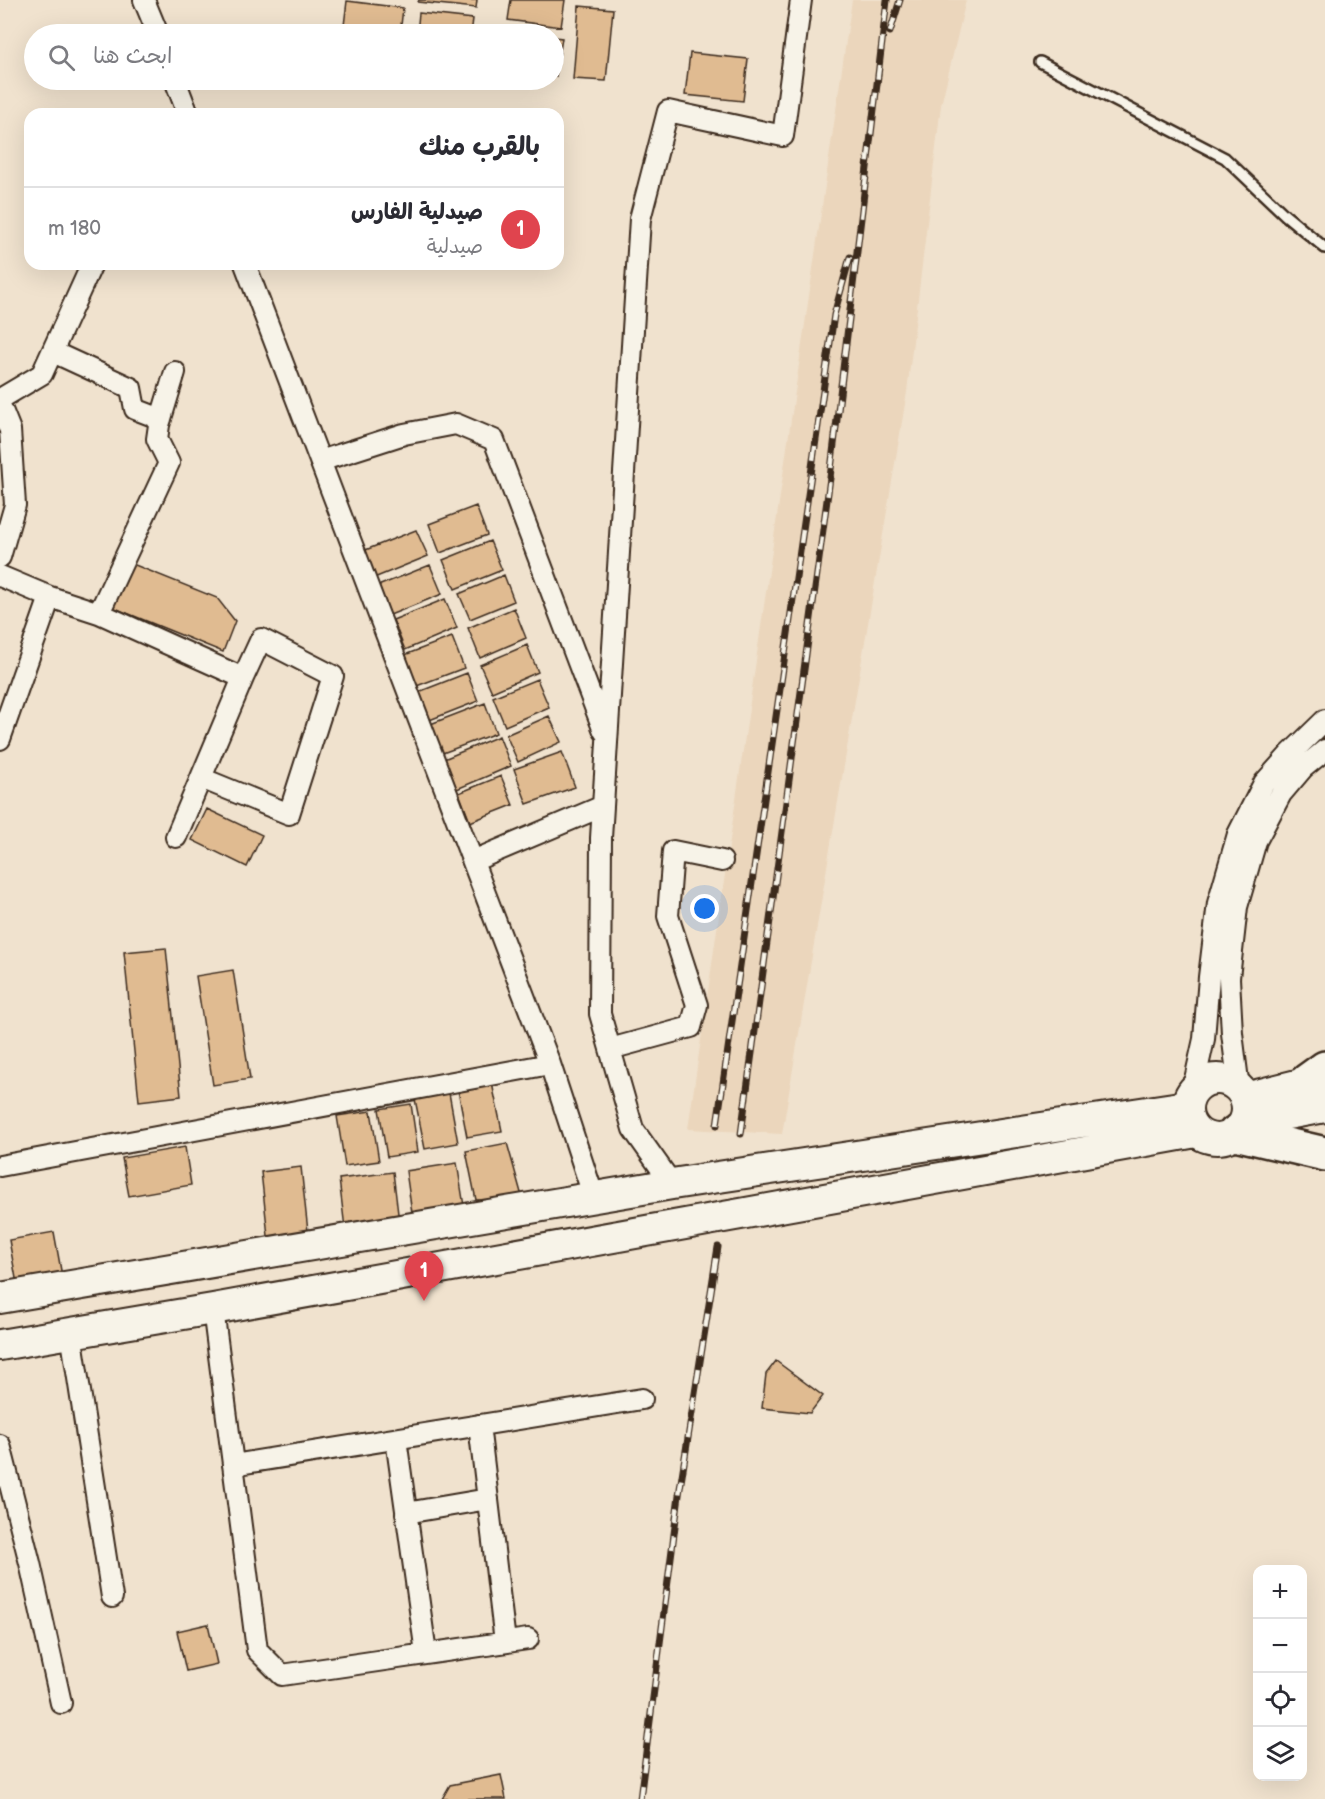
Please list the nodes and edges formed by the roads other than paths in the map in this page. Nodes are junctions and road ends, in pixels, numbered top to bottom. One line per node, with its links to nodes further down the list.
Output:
1 (144, 0): 3 (street)
2 (801, 0): 23 (street)
3 (154, 24)
4 (1040, 62): 7 (lane)
5 (179, 90): 6 (street)
6 (186, 108)
7 (1325, 248)
8 (89, 270): 10 (street)
9 (247, 270): 15 (street)
10 (53, 352): 12 (street); 14 (street)
11 (175, 372): 14 (street)
12 (0, 399)
13 (0, 405): 16 (street)
14 (161, 419): 19 (street)
15 (320, 461): 23 (street); 28 (street)
16 (0, 557)
17 (0, 576): 18 (street)
18 (50, 597): 19 (street); 22 (street)
19 (99, 613): 20 (street)
20 (243, 678): 25 (street); 25 (street)
21 (1325, 720): 33 (street)
22 (0, 739)
23 (607, 739): 26 (street)
24 (1325, 750): 34 (street)
25 (201, 777): 27 (street)
26 (603, 806): 28 (street); 30 (street)
27 (176, 837)
28 (473, 861): 31 (street)
29 (722, 861): 30 (street)
30 (610, 1049): 37 (street)
31 (550, 1064): 36 (street); 38 (street)
32 (1321, 1083): 34 (main road)
33 (1192, 1110): 34 (main road); 34 (main road); 37 (main road); 40 (main road)
34 (1241, 1111): 35 (highway)
35 (1325, 1154)
36 (0, 1166)
37 (672, 1184): 38 (main road)
38 (594, 1198): 39 (main road)
39 (0, 1298)
40 (213, 1309): 41 (main road); 47 (street)
41 (71, 1333): 42 (main road); 50 (street)
42 (0, 1344)
43 (642, 1399): 44 (street)
44 (479, 1425): 45 (street); 48 (street)
45 (396, 1439): 47 (street); 49 (street)
46 (0, 1445): 54 (street)
47 (233, 1465): 53 (street)
48 (488, 1499): 49 (street); 52 (street)
49 (406, 1513): 53 (street)
50 (112, 1597)
51 (528, 1639): 52 (street)
52 (505, 1642): 53 (street)
53 (426, 1653)
54 (61, 1703)

